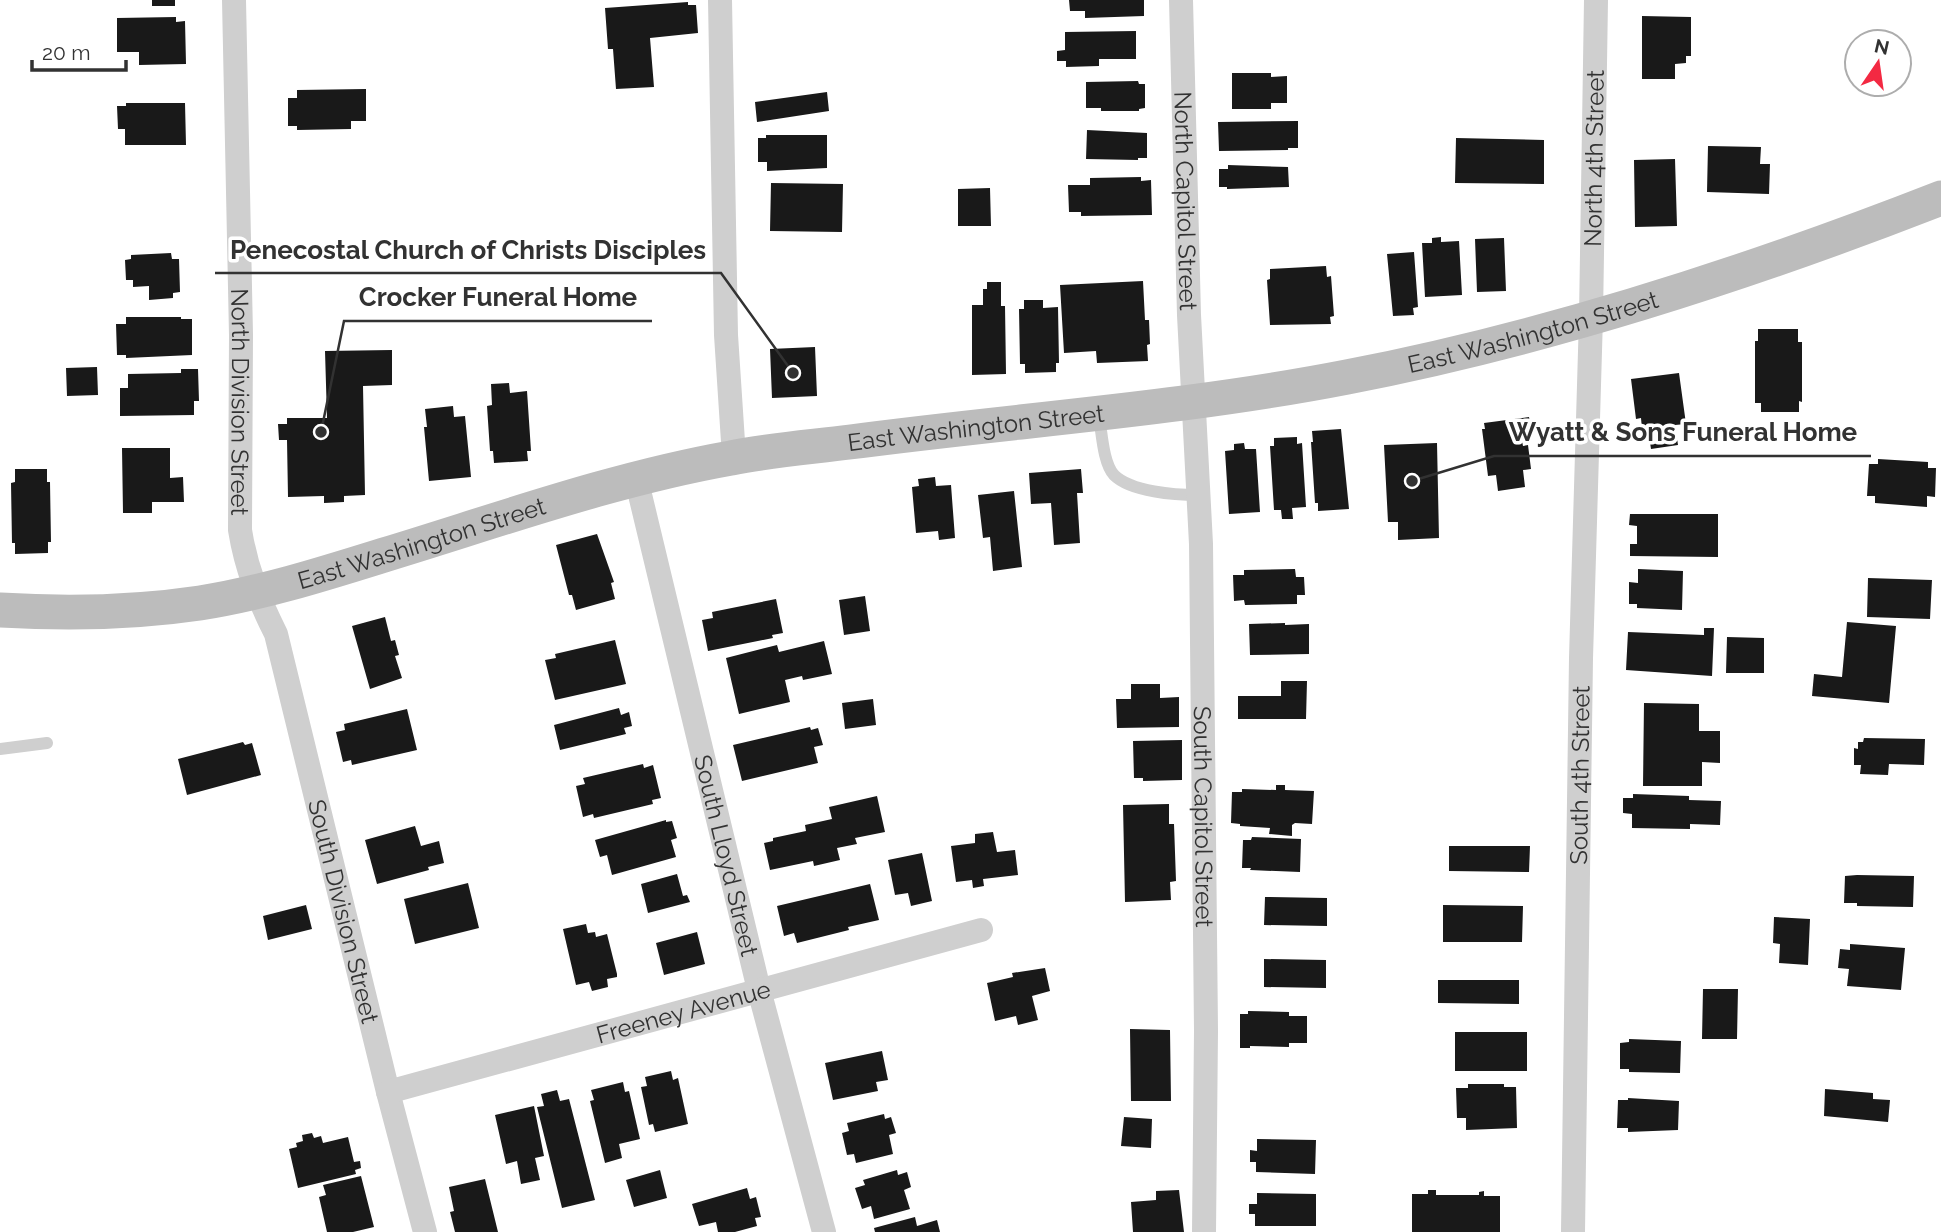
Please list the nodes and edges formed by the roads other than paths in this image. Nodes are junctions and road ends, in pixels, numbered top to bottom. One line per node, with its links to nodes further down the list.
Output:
1 (234, 0): 12 (street, North Division Street)
2 (720, 0): 9 (street)
3 (1181, 0): 7 (street, North Capitol Street)
4 (1596, 0): 6 (street, North 4th Street)
5 (1941, 198): 6 (main road, East Washington Street)
6 (1591, 317): 7 (main road, East Washington Street); 22 (street, South 4th Street)
7 (1193, 402): 8 (main road, East Washington Street); 11 (street, South Capitol Street)
8 (1099, 413): 9 (main road, East Washington Street); 11 (lane)
9 (734, 457): 10 (main road, East Washington Street)
10 (636, 478): 12 (main road, East Washington Street); 17 (street, South Lloyd Street)
11 (1198, 495): 21 (street, South Capitol Street)
12 (255, 592): 13 (main road, East Washington Street); 18 (street, South Division Street)
13 (0, 611)
14 (47, 743): 15 (lane)
15 (0, 749)
16 (981, 930): 17 (street, Freeney Avenue)
17 (759, 990): 18 (street, Freeney Avenue); 20 (street, South Lloyd Street)
18 (388, 1092): 19 (street, South Division Street)
19 (425, 1232)
20 (824, 1232)
21 (1204, 1232)
22 (1573, 1232)

